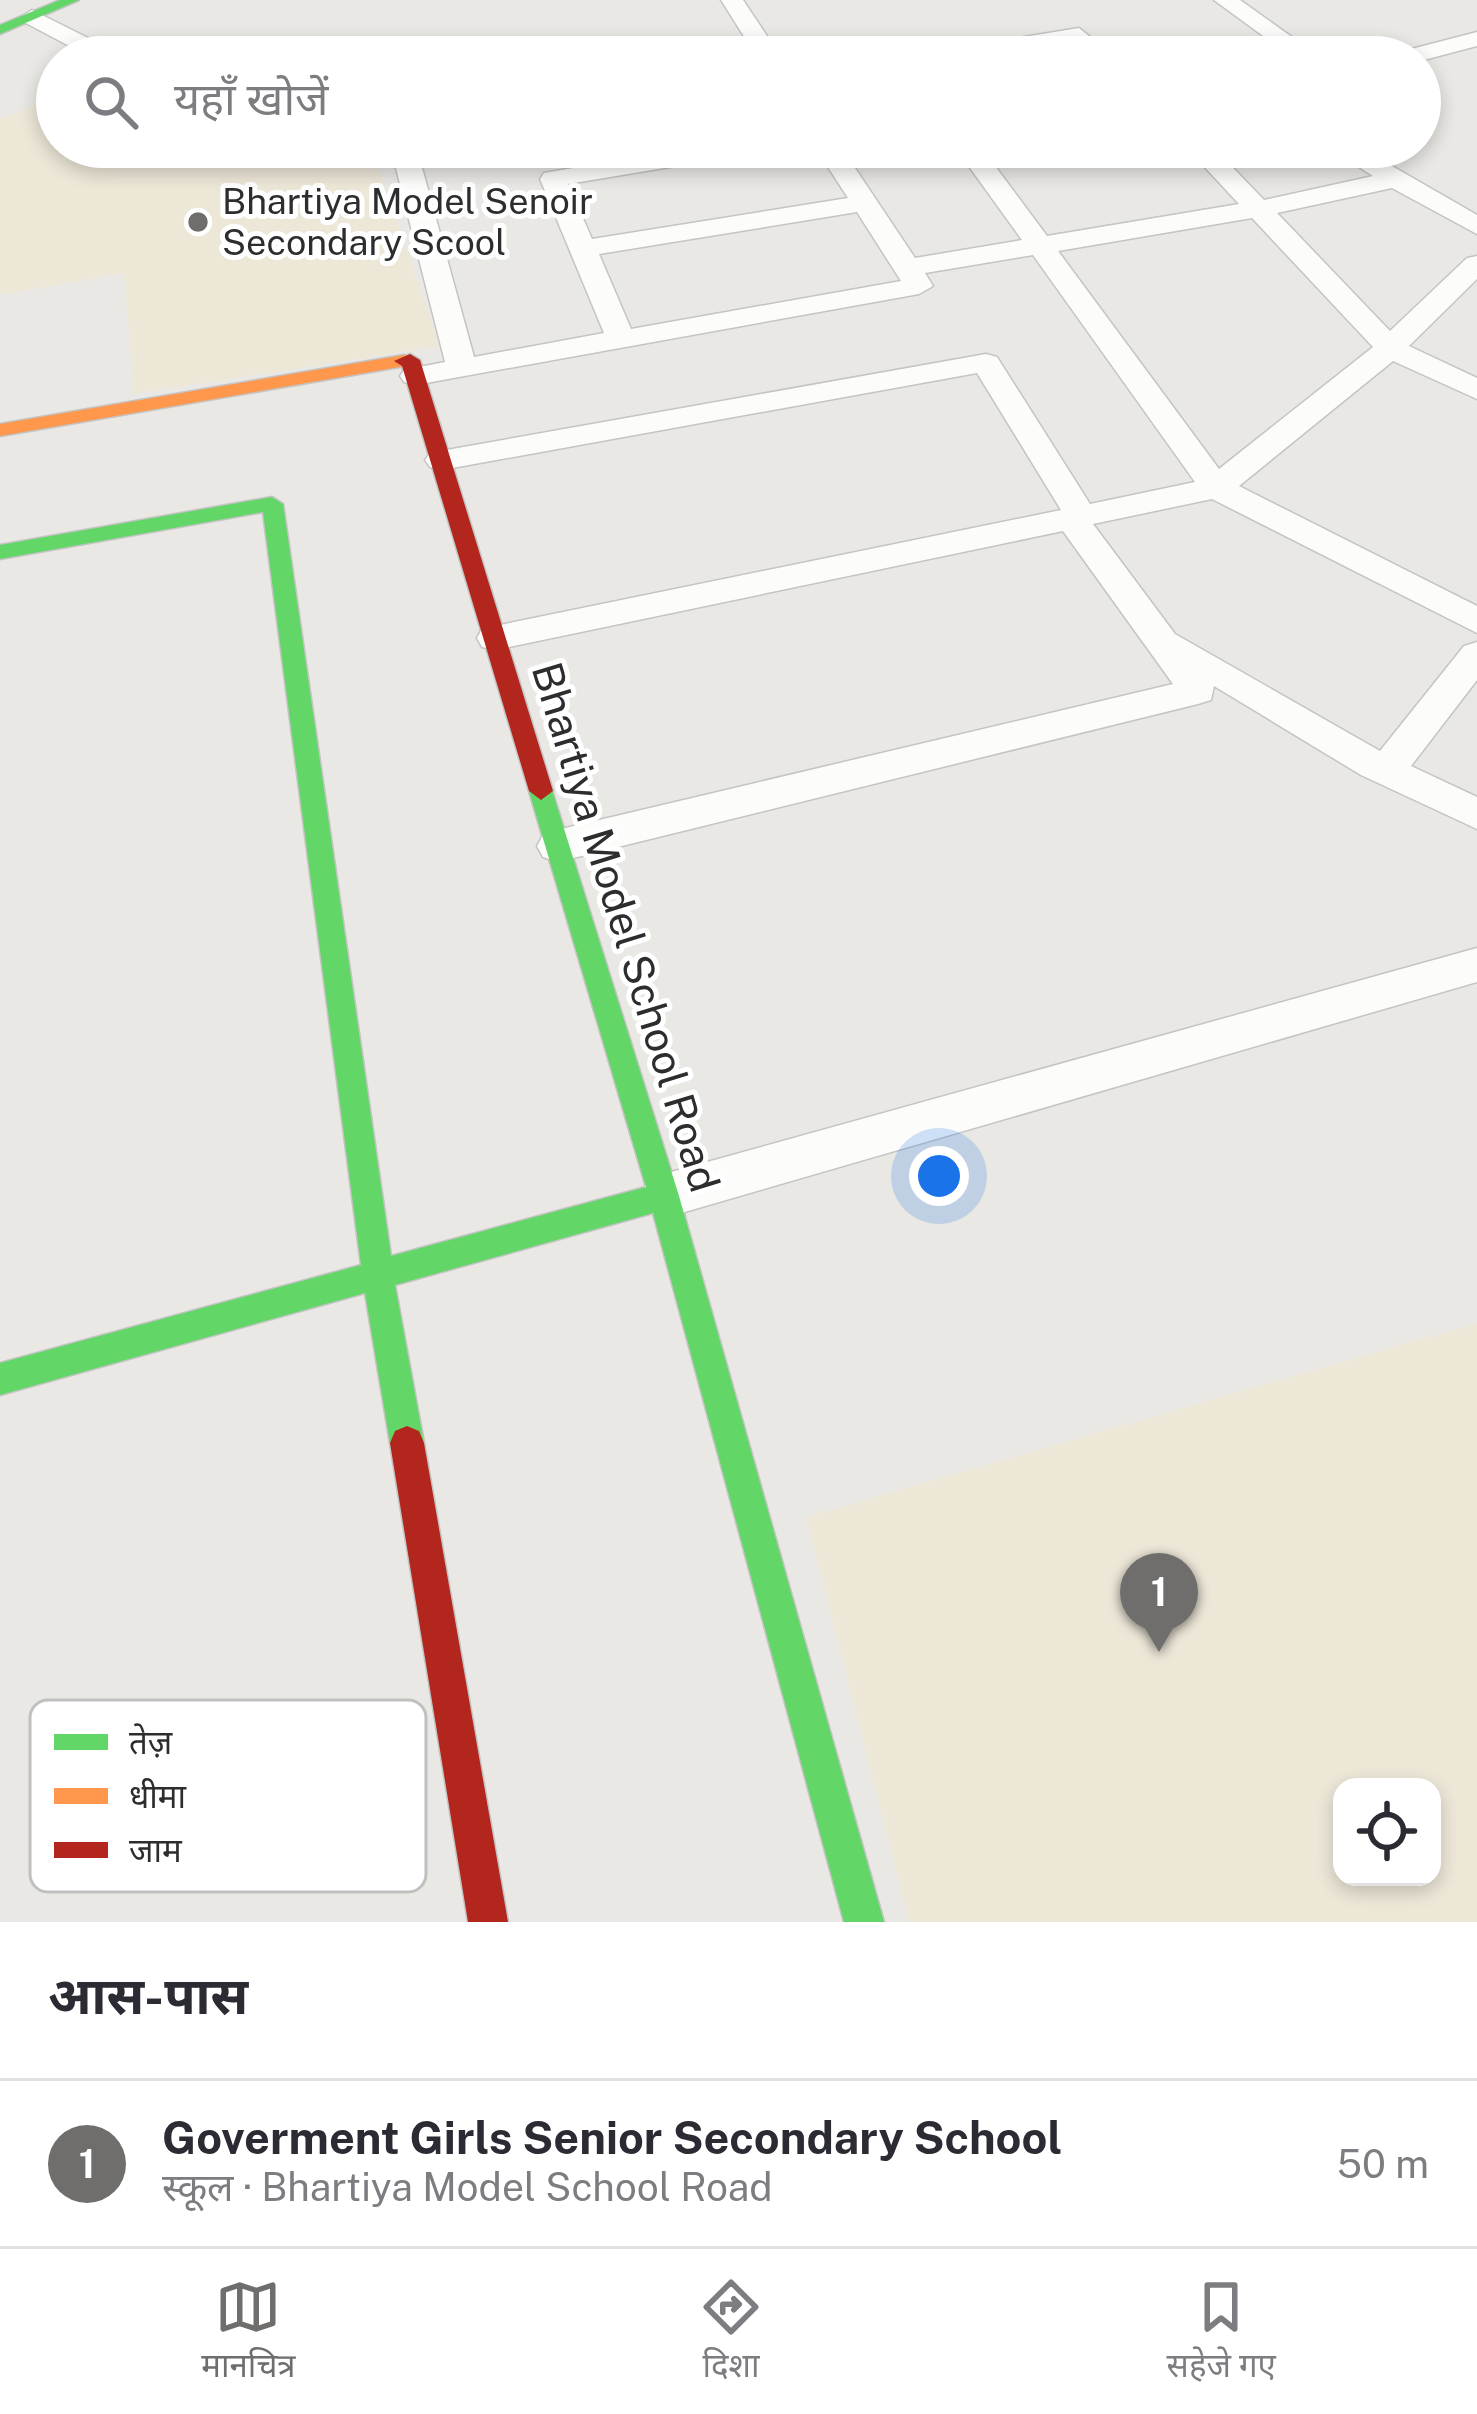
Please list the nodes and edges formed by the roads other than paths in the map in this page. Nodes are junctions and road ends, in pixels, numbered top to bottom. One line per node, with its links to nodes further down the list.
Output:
1 (69, 0): 4 (street)
2 (732, 0): 7 (street)
3 (1225, 0): 8 (street)
4 (32, 17): 5 (street); 6 (street)
5 (0, 31)
6 (68, 36)
7 (755, 36)
8 (1277, 36)
9 (1477, 39): 10 (street)
10 (1441, 48)
11 (409, 168): 29 (street)
12 (572, 168): 18 (street)
13 (616, 168): 18 (street)
14 (842, 168): 20 (street)
15 (983, 168): 23 (street)
16 (1219, 168): 21 (street)
17 (1377, 168): 19 (street)
18 (576, 175): 24 (street)
19 (1396, 179): 21 (street); 22 (street)
20 (864, 203): 24 (street); 26 (street)
21 (1258, 209): 23 (street); 28 (street)
22 (1477, 226)
23 (1041, 248): 26 (street); 34 (street)
24 (582, 249): 27 (street)
25 (1477, 264): 28 (street)
26 (907, 268): 27 (street)
27 (621, 339): 29 (street)
28 (1390, 348): 31 (street); 34 (street)
29 (462, 368): 30 (street)
30 (415, 376): 32 (street); 33 (street, Bhartiya Model School Road)
31 (1477, 390)
32 (0, 430)
33 (441, 460): 35 (street); 39 (street, Bhartiya Model School Road)
34 (1216, 488): 35 (street); 37 (street)
35 (1076, 517): 38 (street); 39 (street)
36 (0, 552): 46 (street)
37 (1477, 621)
38 (1158, 636): 41 (street); 43 (street)
39 (495, 638): 43 (street, Bhartiya Model School Road)
40 (1477, 655): 41 (street)
41 (1386, 770): 42 (street)
42 (1477, 814)
43 (557, 846): 45 (street, Bhartiya Model School Road)
44 (1477, 965): 45 (street)
45 (664, 1196): 46 (street); 49 (street, Bhartiya Model School Road)
46 (378, 1275): 47 (street); 48 (street)
47 (0, 1378)
48 (488, 1922)
49 (865, 1922)

